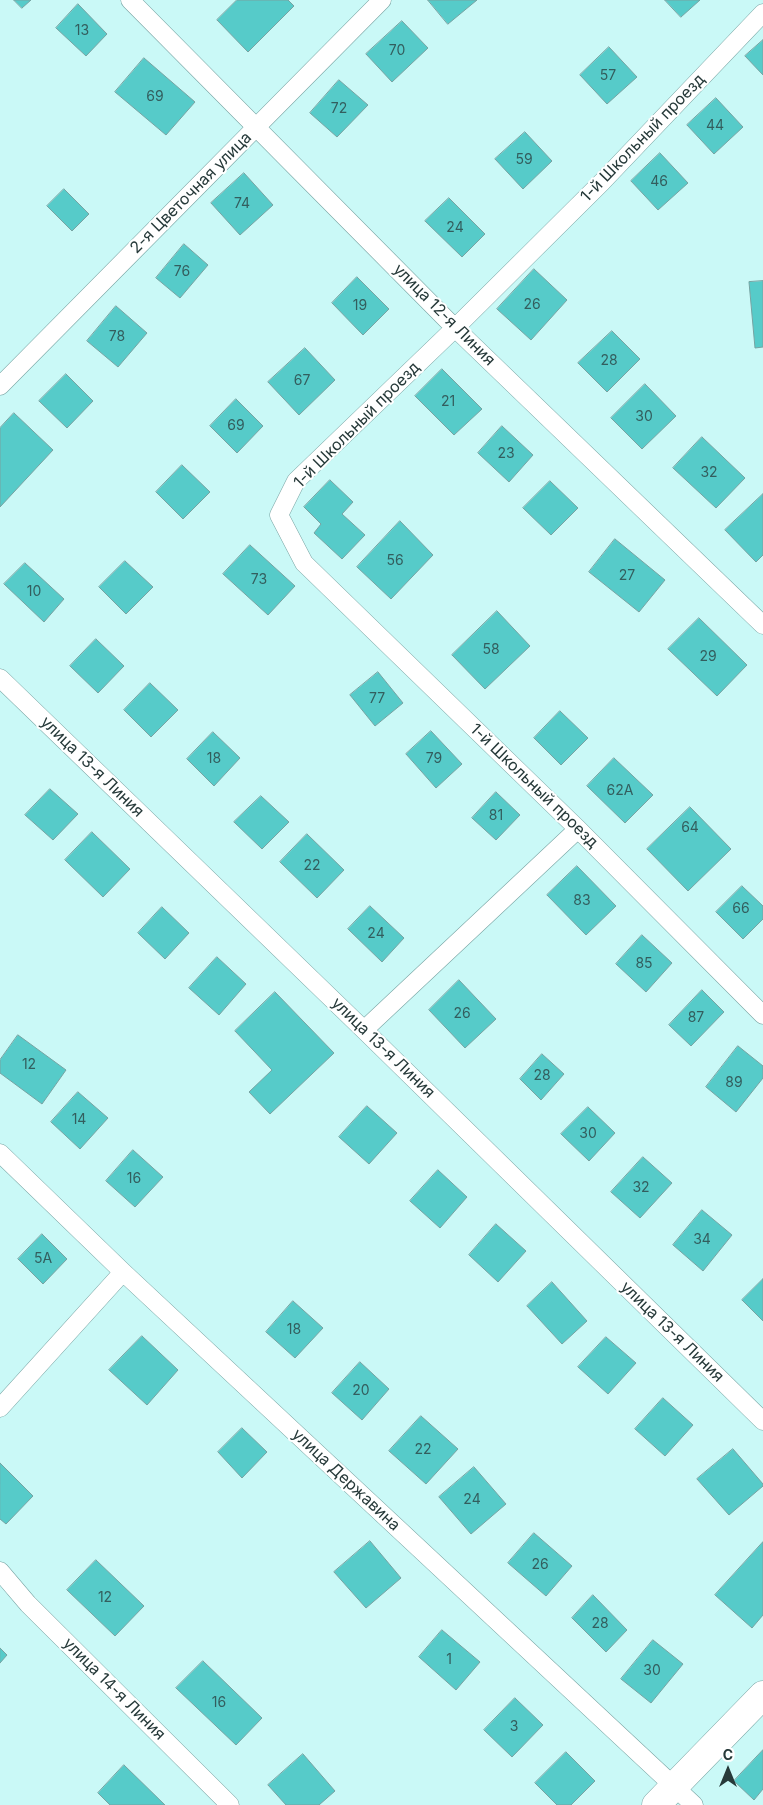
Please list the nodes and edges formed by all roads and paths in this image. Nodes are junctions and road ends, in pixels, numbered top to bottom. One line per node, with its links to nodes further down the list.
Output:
1 (130, 0): 4 (lane, улица 12-я Линия)
2 (382, 0): 4 (lane, 2-я Цветочная улица)
3 (763, 13): 5 (lane, 1-й Школьный проезд)
4 (257, 126): 5 (lane, улица 12-я Линия); 6 (lane, 2-я Цветочная улица)
5 (456, 328): 7 (lane, улица 12-я Линия); 9 (lane, 1-й Школьный проезд)
6 (0, 386)
7 (763, 625)
8 (0, 678): 11 (lane, улица 13-я Линия)
9 (578, 829): 10 (lane, 1-й Школьный проезд); 11 (lane)
10 (763, 1015)
11 (364, 1030): 15 (lane, улица 13-я Линия)
12 (0, 1153): 13 (lane, улица Державина)
13 (122, 1272): 14 (lane); 18 (lane, улица Державина)
14 (0, 1408)
15 (763, 1421)
16 (0, 1571): 19 (lane, улица 14-я Линия)
17 (763, 1695): 18 (street)
18 (665, 1795): 20 (lane, улица Державина)
19 (230, 1805)
20 (694, 1805)

